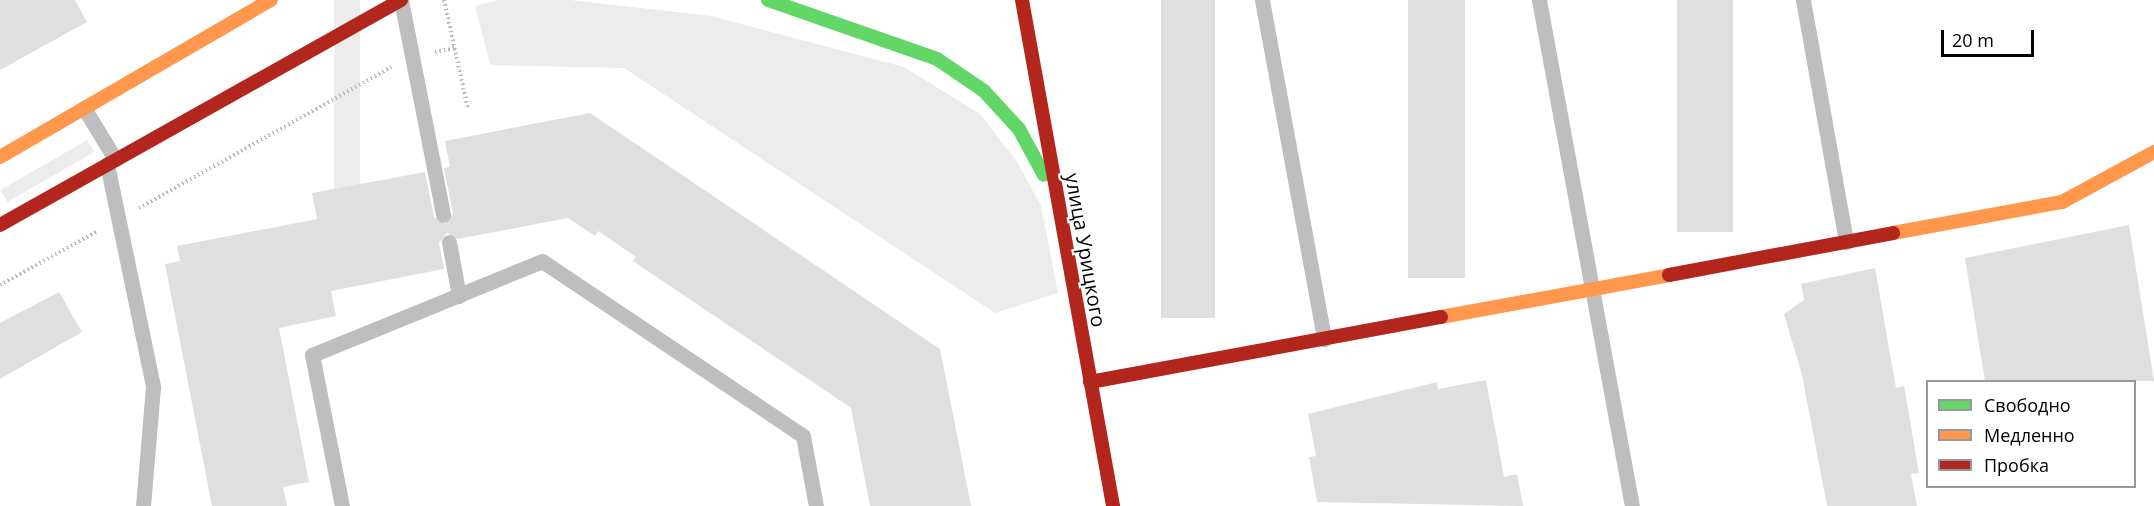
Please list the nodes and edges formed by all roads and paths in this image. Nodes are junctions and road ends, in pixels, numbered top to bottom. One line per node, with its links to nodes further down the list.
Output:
1 (271, 0): 13 (street)
2 (401, 0): 12 (lane); 17 (street)
3 (444, 0): 11 (path)
4 (768, 0): 9 (street)
5 (1022, 0): 18 (street, улица Урицкого)
6 (1262, 0): 27 (lane)
7 (1539, 0): 25 (lane)
8 (1803, 0): 23 (lane)
9 (787, 2): 10 (street); 18 (street)
10 (824, 2)
11 (454, 48): 12 (path); 14 (path)
12 (412, 56): 19 (lane); 20 (path)
13 (84, 108): 16 (street); 17 (lane)
14 (468, 109)
15 (2154, 152): 23 (street)
16 (0, 157)
17 (111, 161): 20 (lane); 21 (street)
18 (1057, 197): 28 (street, улица Урицкого)
19 (443, 215)
20 (118, 220): 24 (path); 29 (lane)
21 (0, 225)
22 (449, 242): 26 (lane)
23 (1846, 242): 25 (street)
24 (0, 285)
25 (1593, 289): 27 (street); 33 (lane)
26 (459, 296): 30 (lane); 31 (lane)
27 (1324, 339): 28 (street)
28 (1090, 382): 32 (street, улица Урицкого)
29 (143, 506)
30 (342, 506)
31 (816, 506)
32 (1113, 506)
33 (1632, 506)

